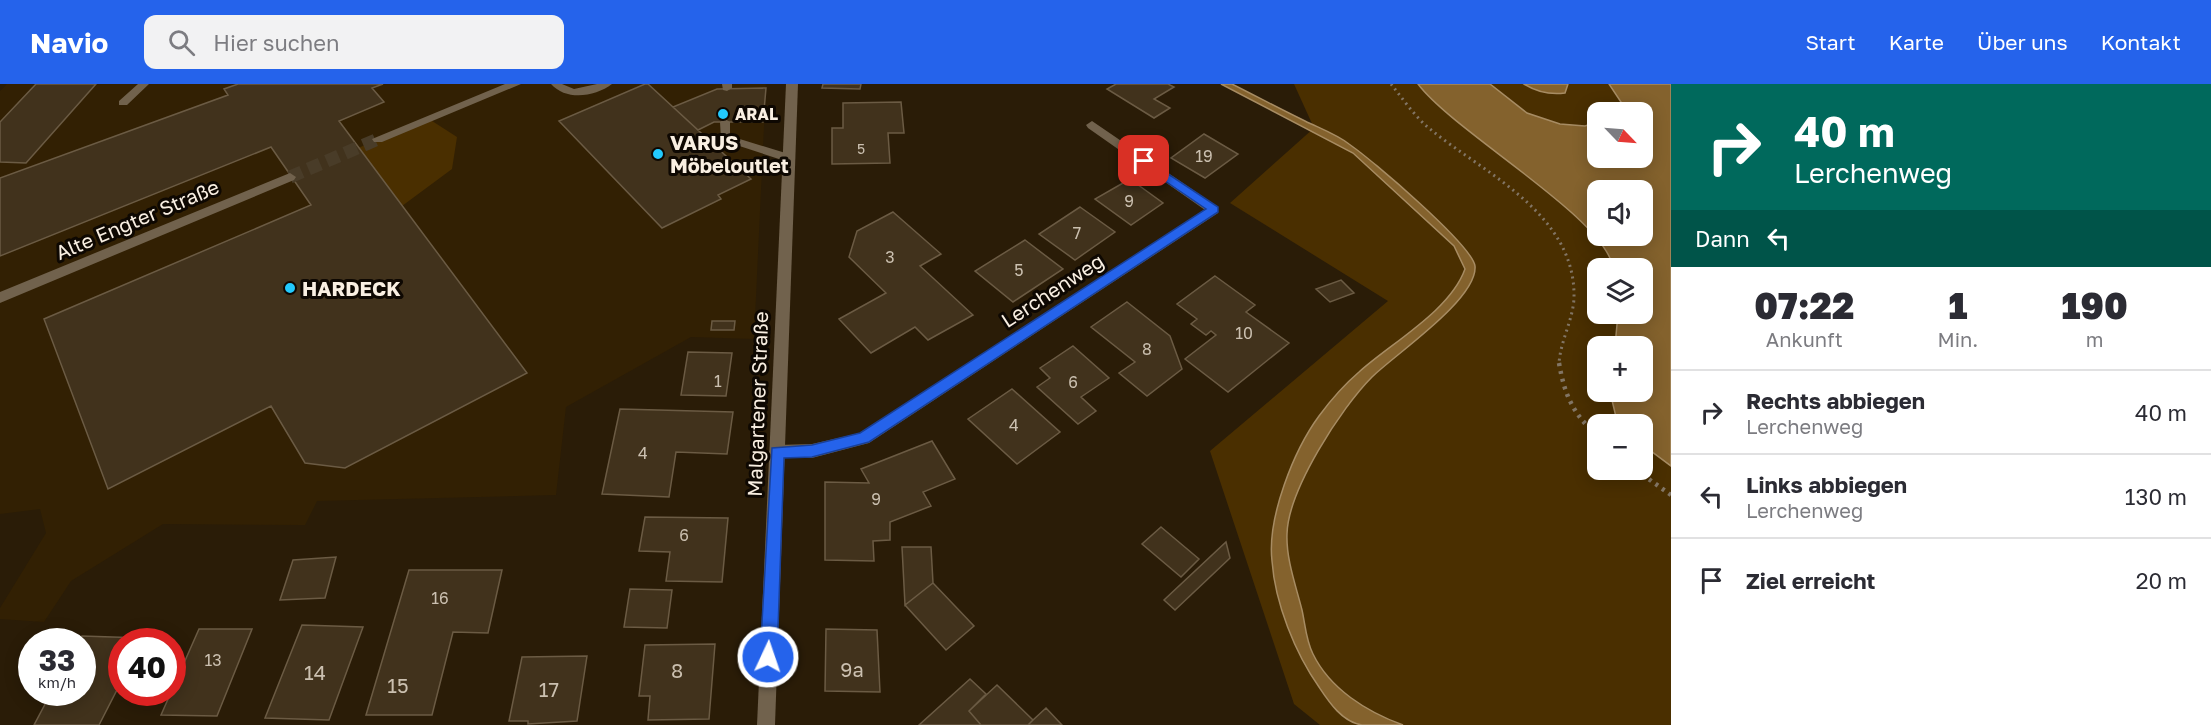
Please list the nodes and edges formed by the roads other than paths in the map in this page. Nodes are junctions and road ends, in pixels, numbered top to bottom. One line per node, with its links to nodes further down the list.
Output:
1 (144, 84): 6 (lane)
2 (515, 84): 9 (street)
3 (556, 84): 4 (lane)
4 (607, 84)
5 (792, 84): 10 (street, Malgartener Straße)
6 (123, 103)
7 (725, 122): 10 (lane)
8 (1092, 125): 13 (street, Lerchenweg)
9 (378, 139)
10 (788, 158): 13 (street, Malgartener Straße)
11 (290, 177): 12 (street, Alte Engter Straße)
12 (0, 298)
13 (777, 452): 14 (street, Malgartener Straße)
14 (766, 725)

